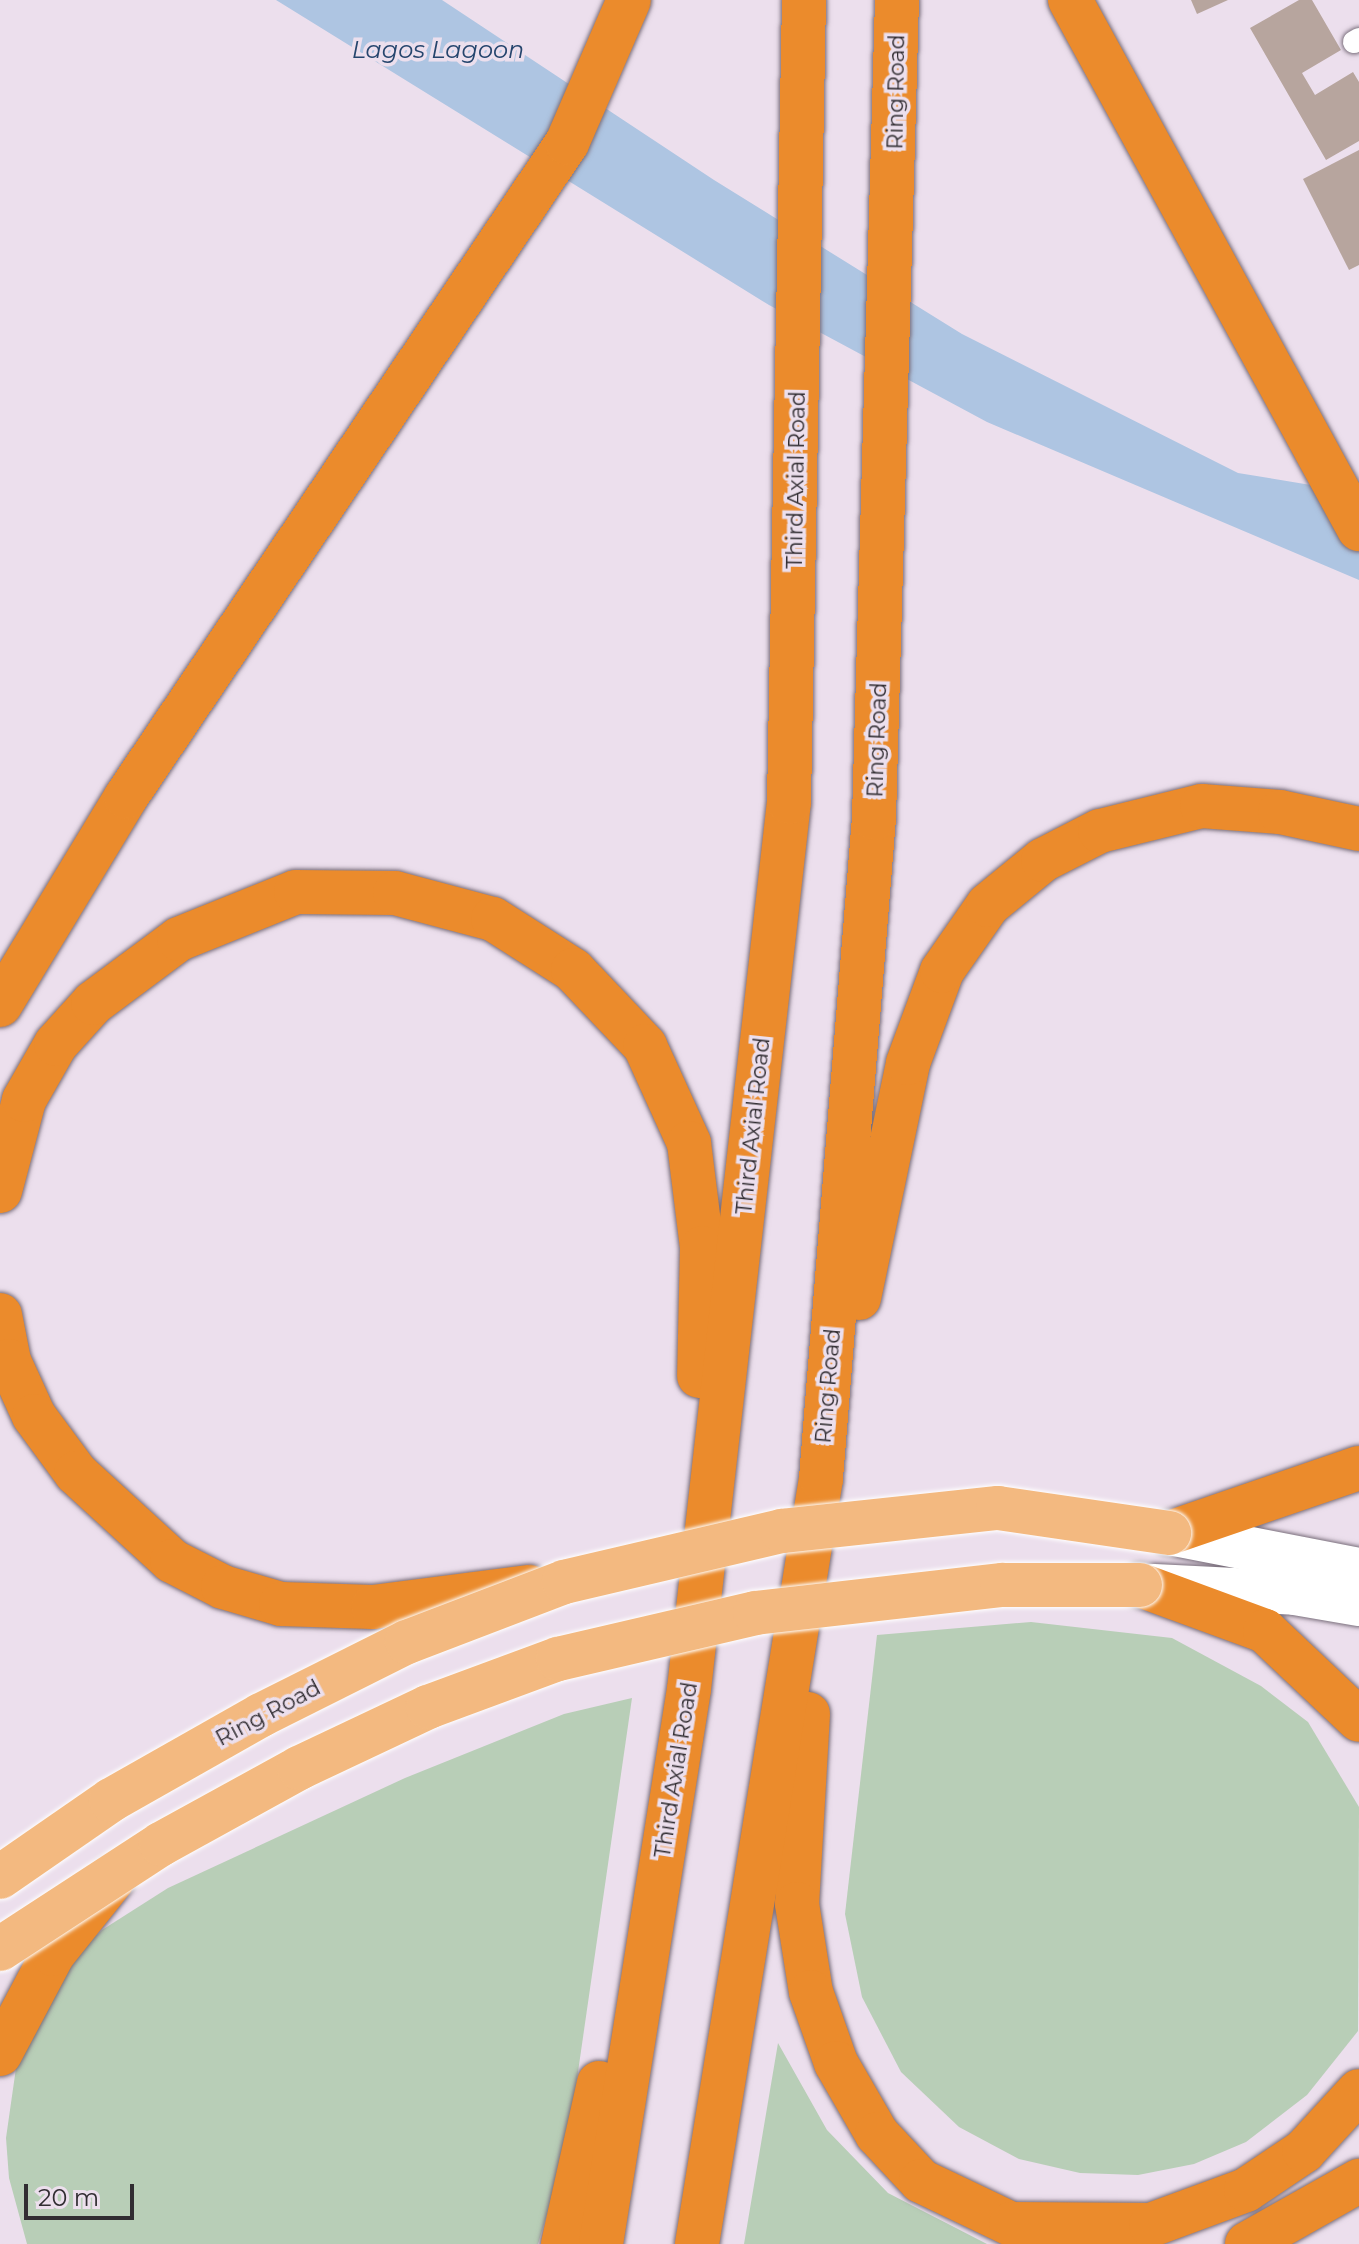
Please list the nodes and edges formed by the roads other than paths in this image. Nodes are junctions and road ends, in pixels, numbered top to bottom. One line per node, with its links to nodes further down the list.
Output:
1 (629, 0): 7 (highway)
2 (804, 0): 17 (highway, Third Axial Road)
3 (897, 0): 11 (highway, Ring Road)
4 (1070, 0): 5 (highway)
5 (1359, 529)
6 (1359, 829): 11 (highway)
7 (0, 1005)
8 (0, 1191): 17 (highway)
9 (0, 1315): 14 (highway, bridge)
10 (1359, 1468): 12 (highway)
11 (821, 1478): 23 (highway); 27 (highway)
12 (1169, 1533): 13 (main road); 14 (main road, Ring Road, bridge)
13 (1359, 1570)
14 (564, 1582): 20 (main road, Ring Road, bridge)
15 (1140, 1585): 16 (main road); 18 (highway); 19 (main road, bridge)
16 (1359, 1604)
17 (689, 1689): 25 (highway); 26 (highway, Third Axial Road)
18 (1359, 1720)
19 (117, 1873): 21 (main road, bridge); 22 (highway)
20 (0, 1877)
21 (0, 1949)
22 (0, 2054)
23 (1359, 2091)
24 (1359, 2181): 28 (highway)
25 (563, 2244)
26 (601, 2244)
27 (697, 2244)
28 (1247, 2244)

